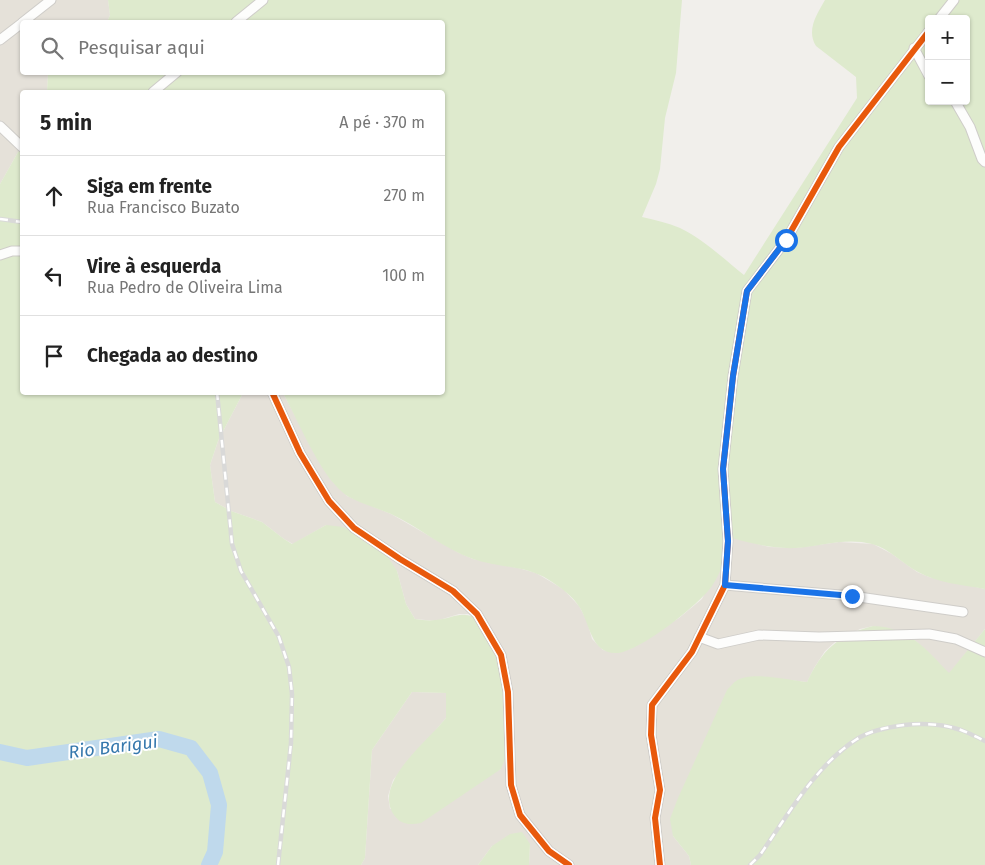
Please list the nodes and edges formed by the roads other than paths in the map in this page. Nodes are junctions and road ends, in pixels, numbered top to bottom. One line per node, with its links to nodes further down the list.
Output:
1 (51, 0): 5 (street)
2 (263, 0): 6 (street)
3 (954, 0): 4 (street)
4 (942, 15)
5 (27, 20)
6 (238, 20)
7 (20, 25): 9 (street)
8 (925, 36): 10 (street)
9 (0, 40)
10 (914, 48): 11 (street); 21 (street)
11 (925, 69)
12 (173, 75): 13 (street)
13 (155, 90)
14 (958, 105): 17 (street)
15 (0, 126): 16 (street)
16 (20, 145)
17 (985, 162)
18 (20, 251): 19 (street)
19 (0, 254)
20 (273, 395): 25 (street)
21 (725, 585): 22 (street); 23 (street)
22 (963, 612)
23 (700, 637): 24 (street); 26 (street)
24 (985, 652)
25 (570, 865)
26 (660, 865)

